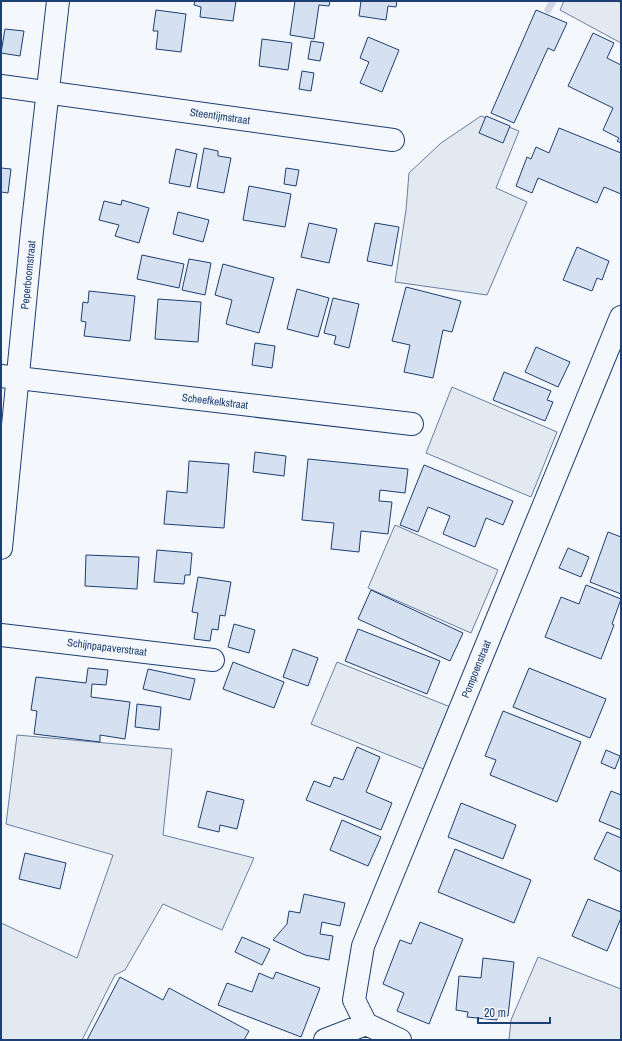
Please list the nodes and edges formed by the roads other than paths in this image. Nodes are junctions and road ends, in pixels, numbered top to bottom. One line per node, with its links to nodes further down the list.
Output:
1 (58, 1): 3 (street, Peperboomstraat)
2 (1, 86): 3 (street, Steentijmstraat)
3 (48, 92): 4 (street, Steentijmstraat); 6 (street, Peperboomstraat)
4 (393, 140)
5 (621, 317): 11 (street, Pompoenstraat)
6 (9, 377): 7 (street, Scheefkelkstraat); 8 (street, Peperboomstraat)
7 (412, 424)
8 (1, 548)
9 (1, 635): 10 (street, Schijnpapaverstraat)
10 (213, 660)
11 (366, 1024): 12 (street); 13 (street)
12 (325, 1040)
13 (400, 1040)

